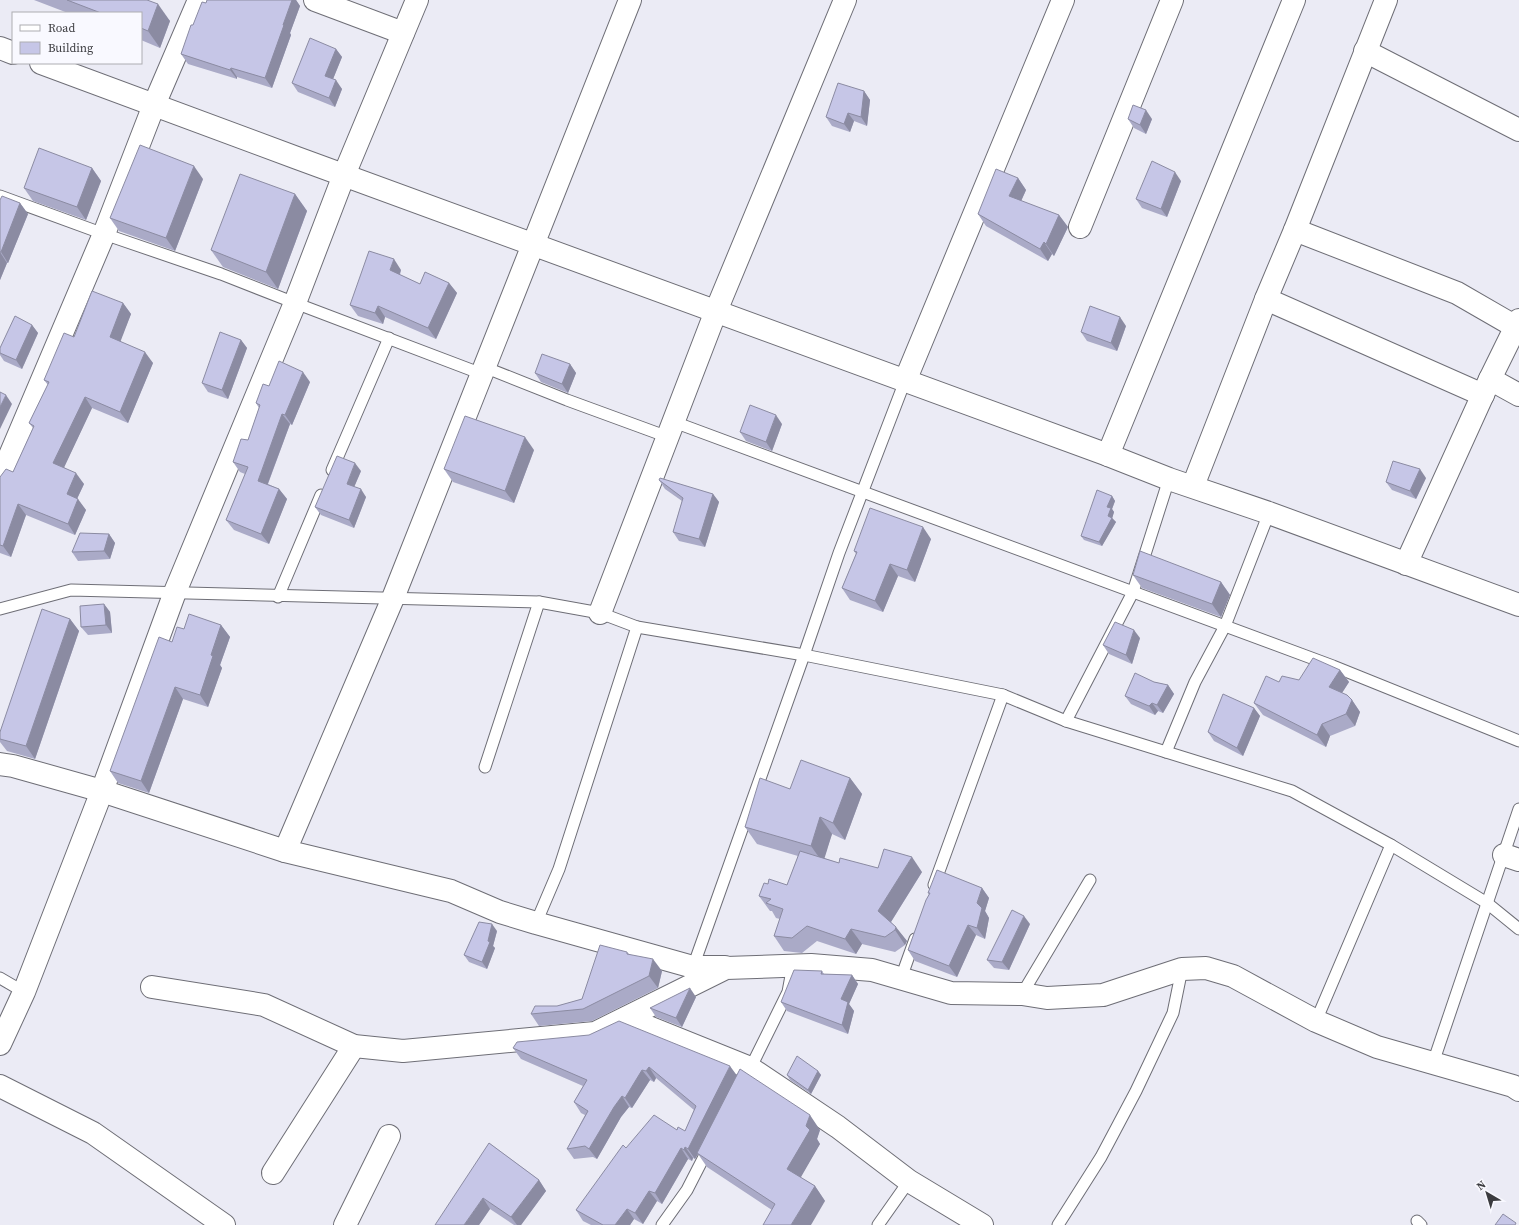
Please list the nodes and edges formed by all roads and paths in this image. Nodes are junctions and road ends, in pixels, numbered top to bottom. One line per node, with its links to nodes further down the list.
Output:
1 (199, 0): 15 (street)
2 (315, 0): 10 (street)
3 (417, 0): 10 (street)
4 (630, 0): 23 (street)
5 (845, 0): 26 (street)
6 (1063, 0): 30 (street)
7 (1172, 0): 20 (street)
8 (1294, 0): 34 (street)
9 (1386, 0): 12 (street)
10 (403, 33): 17 (street)
11 (0, 48): 13 (street)
12 (1365, 51): 16 (street); 21 (street)
13 (12, 53)
14 (44, 64): 15 (street)
15 (154, 105): 17 (street); 22 (street)
16 (1519, 130)
17 (344, 175): 23 (street); 25 (street)
18 (3, 197): 19 (lane); 22 (lane)
19 (0, 211)
20 (1080, 227)
21 (1295, 230): 24 (street); 27 (street)
22 (104, 234): 25 (lane); 35 (street)
23 (533, 244): 26 (street); 29 (street)
24 (1266, 299): 31 (street); 37 (street)
25 (295, 303): 28 (lane); 41 (street)
26 (716, 311): 30 (street); 33 (street)
27 (1517, 323): 31 (street)
28 (388, 338): 29 (lane); 43 (lane)
29 (483, 370): 33 (lane); 44 (street)
30 (905, 381): 34 (street); 38 (lane)
31 (1486, 387): 32 (street); 40 (street)
32 (1519, 395)
33 (671, 430): 38 (lane); 48 (street)
34 (1108, 455): 36 (street)
35 (0, 479)
36 (1169, 479): 37 (street); 42 (lane)
37 (1193, 486): 39 (street)
38 (862, 492): 42 (lane); 51 (lane)
39 (1269, 513): 40 (street); 49 (lane)
40 (1406, 564): 46 (street)
41 (175, 592): 43 (lane); 47 (lane); 58 (street)
42 (1133, 592): 49 (lane); 53 (lane)
43 (278, 597): 44 (lane)
44 (393, 598): 45 (lane); 61 (street)
45 (539, 602): 48 (lane); 57 (lane)
46 (1519, 605)
47 (0, 609)
48 (600, 614): 50 (lane)
49 (1225, 626): 54 (lane); 55 (lane)
50 (637, 627): 51 (lane); 66 (lane)
51 (804, 655): 52 (lane); 70 (lane)
52 (1003, 695): 53 (lane); 64 (lane)
53 (1066, 721): 55 (lane)
54 (1519, 741)
55 (1166, 752): 60 (lane)
56 (0, 764): 58 (street)
57 (485, 767)
58 (102, 791): 61 (street); 76 (street)
59 (1519, 810): 62 (lane)
60 (1391, 845): 65 (lane); 79 (lane)
61 (285, 851): 66 (street)
62 (1511, 858): 65 (lane)
63 (1090, 880): 77 (lane)
64 (930, 896)
65 (1487, 903): 68 (lane); 82 (lane)
66 (536, 923): 70 (street)
67 (920, 926): 74 (lane)
68 (1519, 929)
69 (794, 965): 71 (street); 74 (street); 83 (lane)
70 (693, 967): 71 (street)
71 (726, 968): 78 (street)
72 (1182, 969): 77 (street); 79 (street); 95 (lane)
73 (0, 978): 76 (lane)
74 (901, 978): 77 (street)
75 (152, 987): 81 (street)
76 (24, 992): 80 (street)
77 (1022, 994)
78 (626, 1018): 81 (street); 83 (street)
79 (1316, 1021): 82 (street)
80 (0, 1044)
81 (354, 1046): 88 (street)
82 (1433, 1063): 85 (street)
83 (747, 1075): 89 (street)
84 (0, 1086): 90 (street)
85 (1519, 1090)
86 (389, 1136): 91 (street)
87 (715, 1136): 92 (lane)
88 (273, 1173)
89 (909, 1181): 93 (lane); 94 (street)
90 (216, 1222)
91 (345, 1225)
92 (662, 1225)
93 (878, 1225)
94 (982, 1225)
95 (1058, 1225)

